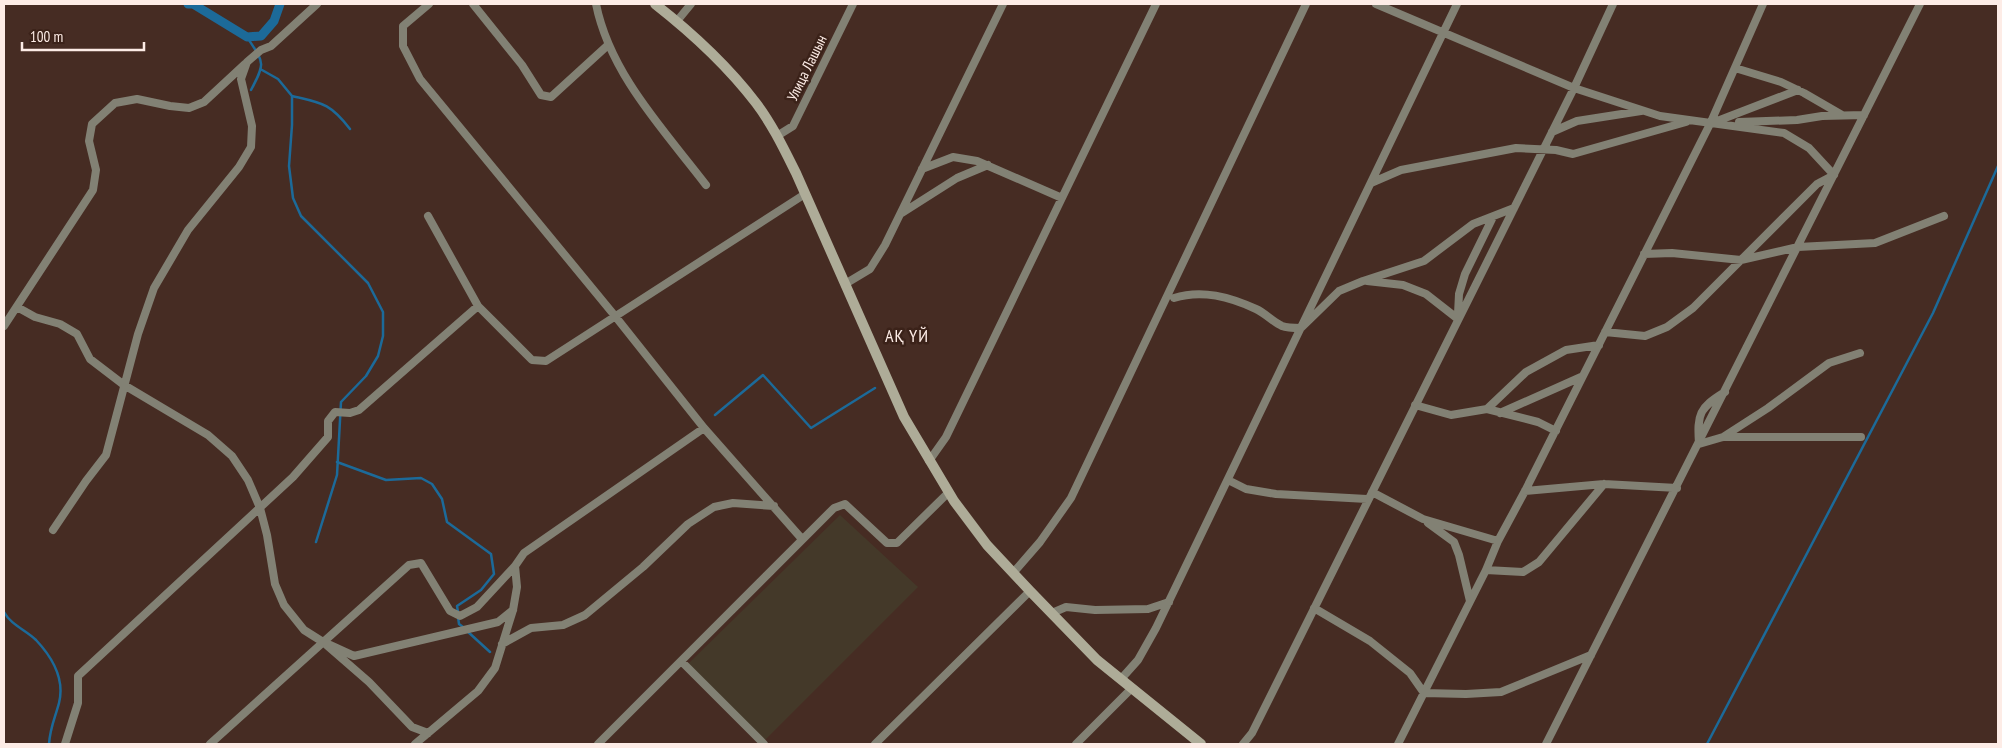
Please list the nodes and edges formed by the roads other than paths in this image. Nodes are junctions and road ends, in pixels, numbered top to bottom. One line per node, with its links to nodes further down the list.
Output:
1 (317, 4): 19 (street)
2 (429, 4): 53 (street)
3 (473, 4): 18 (street)
4 (596, 4): 18 (street)
5 (655, 4): 16 (main road)
6 (691, 4): 16 (street)
7 (853, 4): 29 (street, Улица Лашын)
8 (1003, 4): 32 (street)
9 (1156, 4): 37 (street)
10 (1306, 4): 87 (street)
11 (1376, 4): 17 (street)
12 (1457, 4): 17 (street)
13 (1613, 4): 21 (street)
14 (1763, 4): 20 (street)
15 (1920, 4): 24 (street)
16 (676, 21): 29 (main road)
17 (1444, 32): 21 (street); 34 (street)
18 (608, 45): 35 (street)
19 (247, 62): 52 (street); 61 (street)
20 (1734, 68): 22 (street); 27 (street)
21 (1574, 88): 23 (street); 28 (street)
22 (1798, 90): 25 (street); 27 (street)
23 (1643, 110): 26 (street); 28 (street)
24 (1864, 115): 25 (street); 33 (street)
25 (1844, 117): 27 (street)
26 (1690, 121): 27 (street); 30 (street)
27 (1710, 124): 33 (street); 44 (street)
28 (1552, 132): 30 (street)
29 (777, 136): 36 (main road)
30 (1541, 150): 34 (street); 38 (street)
31 (988, 166): 32 (street); 37 (street); 39 (street)
32 (922, 169): 39 (street)
33 (1834, 175): 43 (street); 45 (street)
34 (1371, 183): 48 (street)
35 (706, 185)
36 (805, 194): 47 (main road); 53 (street)
37 (1062, 198): 71 (street)
38 (1514, 208): 41 (street); 54 (street)
39 (901, 213): 47 (street)
40 (428, 216): 51 (street)
41 (1493, 216): 46 (street); 54 (street)
42 (1944, 216): 43 (street)
43 (1798, 247): 45 (street); 62 (street)
44 (1644, 254): 45 (street); 57 (street)
45 (1741, 260): 57 (street)
46 (1363, 281): 49 (street); 54 (street)
47 (845, 284): 71 (main road)
48 (1318, 292): 49 (street); 56 (street)
49 (1339, 292): 56 (street)
50 (1174, 298): 56 (street)
51 (478, 306): 53 (street); 80 (street)
52 (16, 307): 55 (street); 61 (street)
53 (615, 316): 66 (street)
54 (1458, 319): 63 (street)
55 (4, 326)
56 (1301, 328): 72 (street)
57 (1605, 332): 58 (street)
58 (1599, 345): 60 (street); 64 (street)
59 (1860, 353): 68 (street)
60 (1582, 377): 65 (street); 67 (street)
61 (124, 385): 80 (street); 82 (street)
62 (1725, 392): 70 (street); 70 (street)
63 (1415, 405): 64 (street); 77 (street)
64 (1487, 410): 65 (street)
65 (1500, 412): 67 (street)
66 (704, 428): 79 (street); 85 (street)
67 (1556, 431): 75 (street)
68 (1723, 437): 69 (street); 70 (street)
69 (1861, 438)
70 (1699, 444): 74 (street)
71 (929, 461): 76 (main road)
72 (1228, 480): 78 (street); 89 (street)
73 (1604, 484): 74 (street); 75 (street); 86 (street)
74 (1677, 488): 96 (street)
75 (1525, 491): 84 (street)
76 (949, 492): 83 (street); 87 (main road)
77 (1372, 492): 78 (street); 81 (street)
78 (1367, 500): 91 (street)
79 (774, 506): 83 (street); 95 (street)
80 (260, 508): 94 (street); 102 (street)
81 (1423, 519): 84 (street); 90 (street)
82 (53, 530)
83 (802, 539): 97 (street)
84 (1498, 541): 86 (street)
85 (515, 566): 92 (street); 94 (street)
86 (1486, 570): 90 (street)
87 (1013, 573): 88 (main road)
88 (1030, 592): 93 (main road); 107 (street)
89 (1169, 602): 93 (street); 98 (street)
90 (1470, 602): 100 (street)
91 (1314, 608): 100 (street); 110 (street)
92 (513, 610): 94 (street); 95 (street)
93 (1052, 613): 98 (main road)
94 (323, 642): 101 (street); 103 (street)
95 (502, 644): 101 (street)
96 (1591, 655): 100 (street); 112 (street)
97 (681, 661): 105 (street); 106 (street)
98 (1121, 679): 99 (main road)
99 (1132, 688): 108 (street); 109 (main road)
100 (1424, 693): 111 (street)
101 (428, 733): 104 (street)
102 (65, 744)
103 (210, 744)
104 (416, 744)
105 (598, 744)
106 (764, 744)
107 (875, 744)
108 (1076, 744)
109 (1201, 744)
110 (1243, 744)
111 (1398, 744)
112 (1546, 744)

